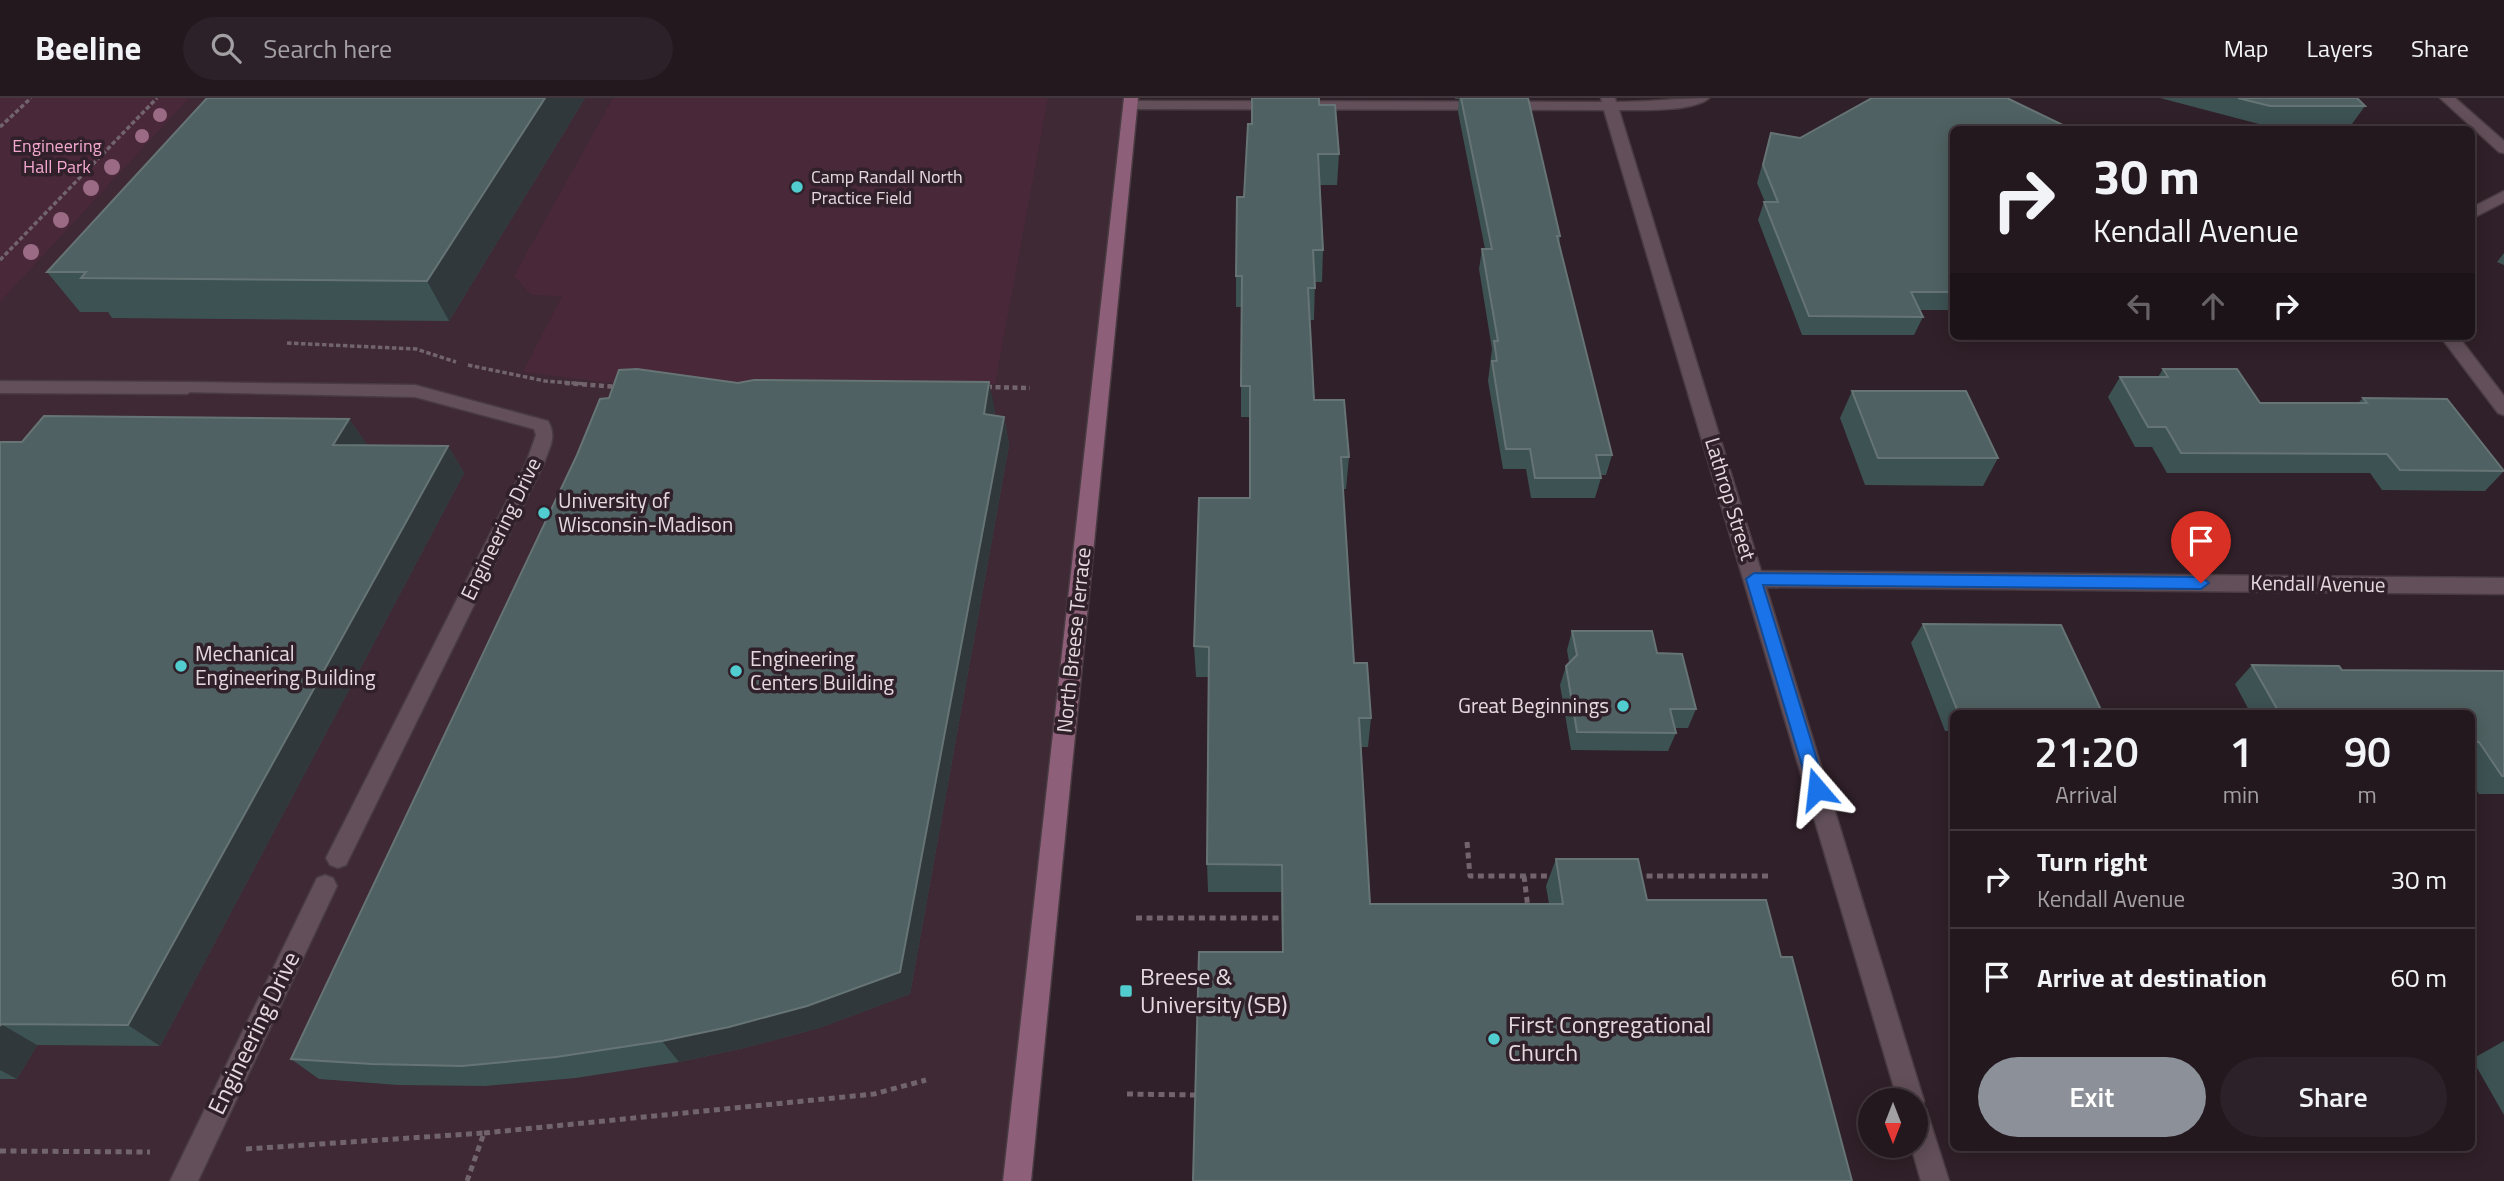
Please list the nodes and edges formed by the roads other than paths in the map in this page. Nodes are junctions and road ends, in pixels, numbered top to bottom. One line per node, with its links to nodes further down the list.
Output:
1 (1702, 98): 4 (street)
2 (2447, 98): 5 (street)
3 (1130, 101): 4 (street); 18 (street, North Breese Terrace)
4 (1609, 101): 11 (street, Lathrop Street)
5 (2504, 149)
6 (2504, 196): 7 (street)
7 (2475, 212)
8 (2451, 340): 10 (street)
9 (0, 387): 13 (street, Engineering Drive)
10 (2504, 408)
11 (1754, 579): 12 (street, Kendall Avenue); 15 (street, Lathrop Street)
12 (2504, 586)
13 (338, 858)
14 (325, 886): 17 (street, Engineering Drive)
15 (1907, 1088)
16 (1928, 1158): 19 (street)
17 (184, 1181)
18 (1017, 1181)
19 (1935, 1181)

